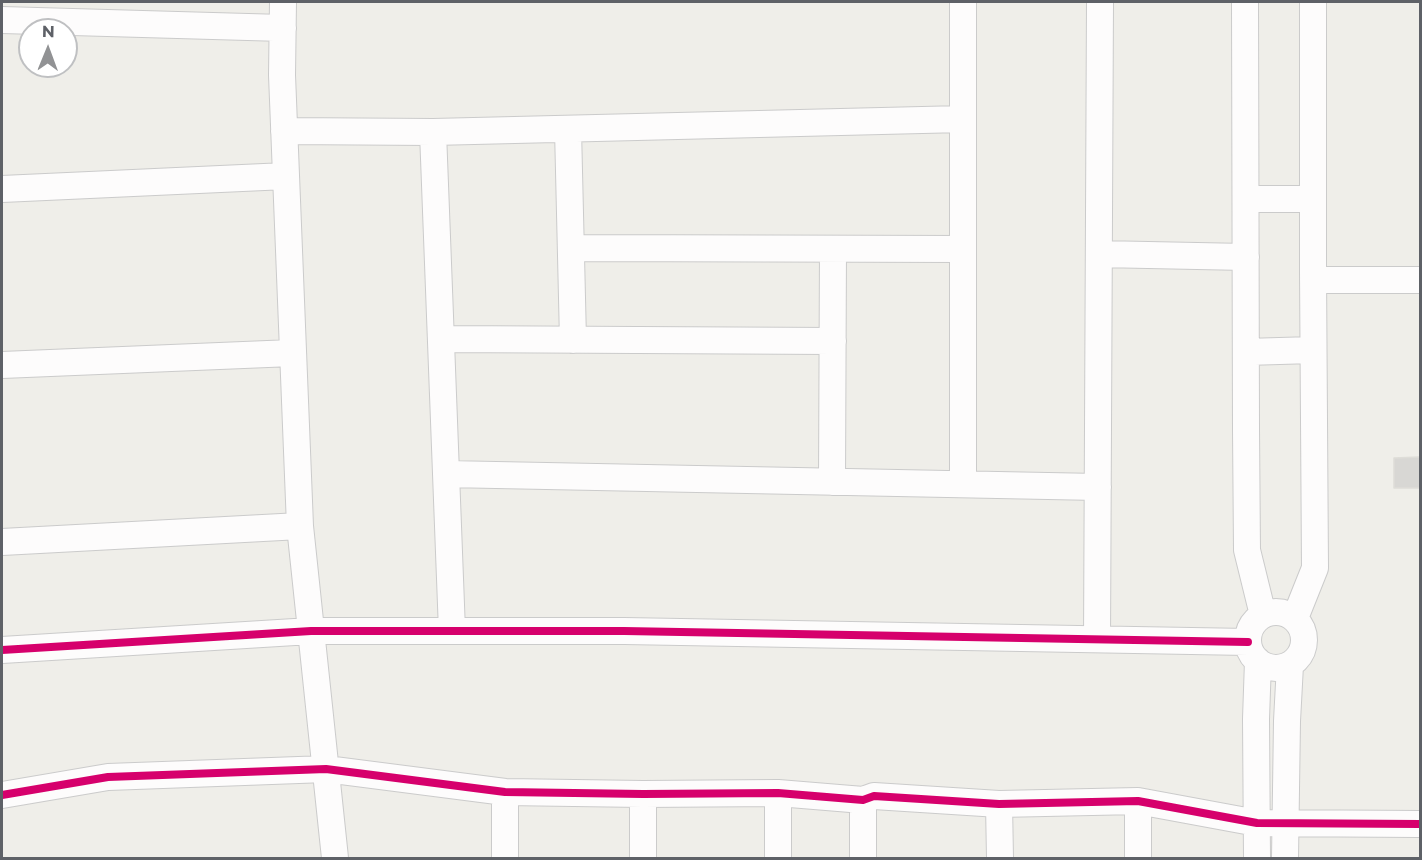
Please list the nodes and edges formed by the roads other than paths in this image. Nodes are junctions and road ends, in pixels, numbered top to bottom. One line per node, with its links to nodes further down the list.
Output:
1 (283, 2): 7 (street)
2 (963, 2): 8 (street)
3 (1100, 2): 19 (street)
4 (1245, 2): 14 (street)
5 (1313, 2): 15 (street)
6 (2, 20): 7 (street)
7 (283, 28): 10 (street)
8 (963, 119): 9 (street); 18 (street)
9 (568, 129): 11 (street); 16 (street)
10 (284, 131): 11 (street); 12 (street)
11 (433, 132): 23 (street)
12 (286, 176): 13 (street); 28 (street)
13 (2, 189)
14 (1246, 199): 15 (street); 20 (street)
15 (1313, 199): 21 (street)
16 (572, 248): 17 (street); 24 (street)
17 (833, 249): 18 (street); 25 (street)
18 (963, 249): 32 (street)
19 (1099, 254): 20 (street); 33 (street)
20 (1246, 257): 27 (street)
21 (1313, 280): 22 (street); 26 (street)
22 (1420, 280)
23 (441, 339): 24 (street); 30 (street)
24 (573, 340): 25 (street)
25 (833, 341): 31 (street)
26 (1313, 350): 27 (street); 37 (street)
27 (1246, 352): 36 (street)
28 (292, 353): 29 (street); 34 (street)
29 (2, 365)
30 (446, 474): 31 (street); 39 (street)
31 (832, 482): 32 (street)
32 (963, 484): 33 (street)
33 (1098, 487): 40 (street)
34 (300, 526): 35 (street); 38 (street)
35 (2, 542)
36 (1263, 615): 37 (street); 42 (street)
37 (1295, 618): 43 (street)
38 (311, 631): 39 (street); 41 (street); 44 (street)
39 (452, 631): 40 (street)
40 (1097, 639): 42 (street)
41 (2, 650)
42 (1253, 652): 43 (street); 52 (street)
43 (1290, 665): 53 (street)
44 (326, 769): 45 (street); 48 (street); 55 (street)
45 (505, 792): 47 (street); 56 (street)
46 (778, 793): 47 (street); 49 (street); 58 (street)
47 (643, 794): 57 (street)
48 (2, 795)
49 (863, 800): 51 (street); 59 (street)
50 (1138, 801): 51 (street); 52 (street); 61 (street)
51 (999, 804): 60 (street)
52 (1257, 823): 53 (street); 62 (street)
53 (1286, 824): 54 (street); 63 (street)
54 (1420, 824)
55 (335, 858)
56 (505, 858)
57 (643, 858)
58 (778, 858)
59 (863, 858)
60 (1000, 858)
61 (1138, 858)
62 (1257, 858)
63 (1285, 858)

